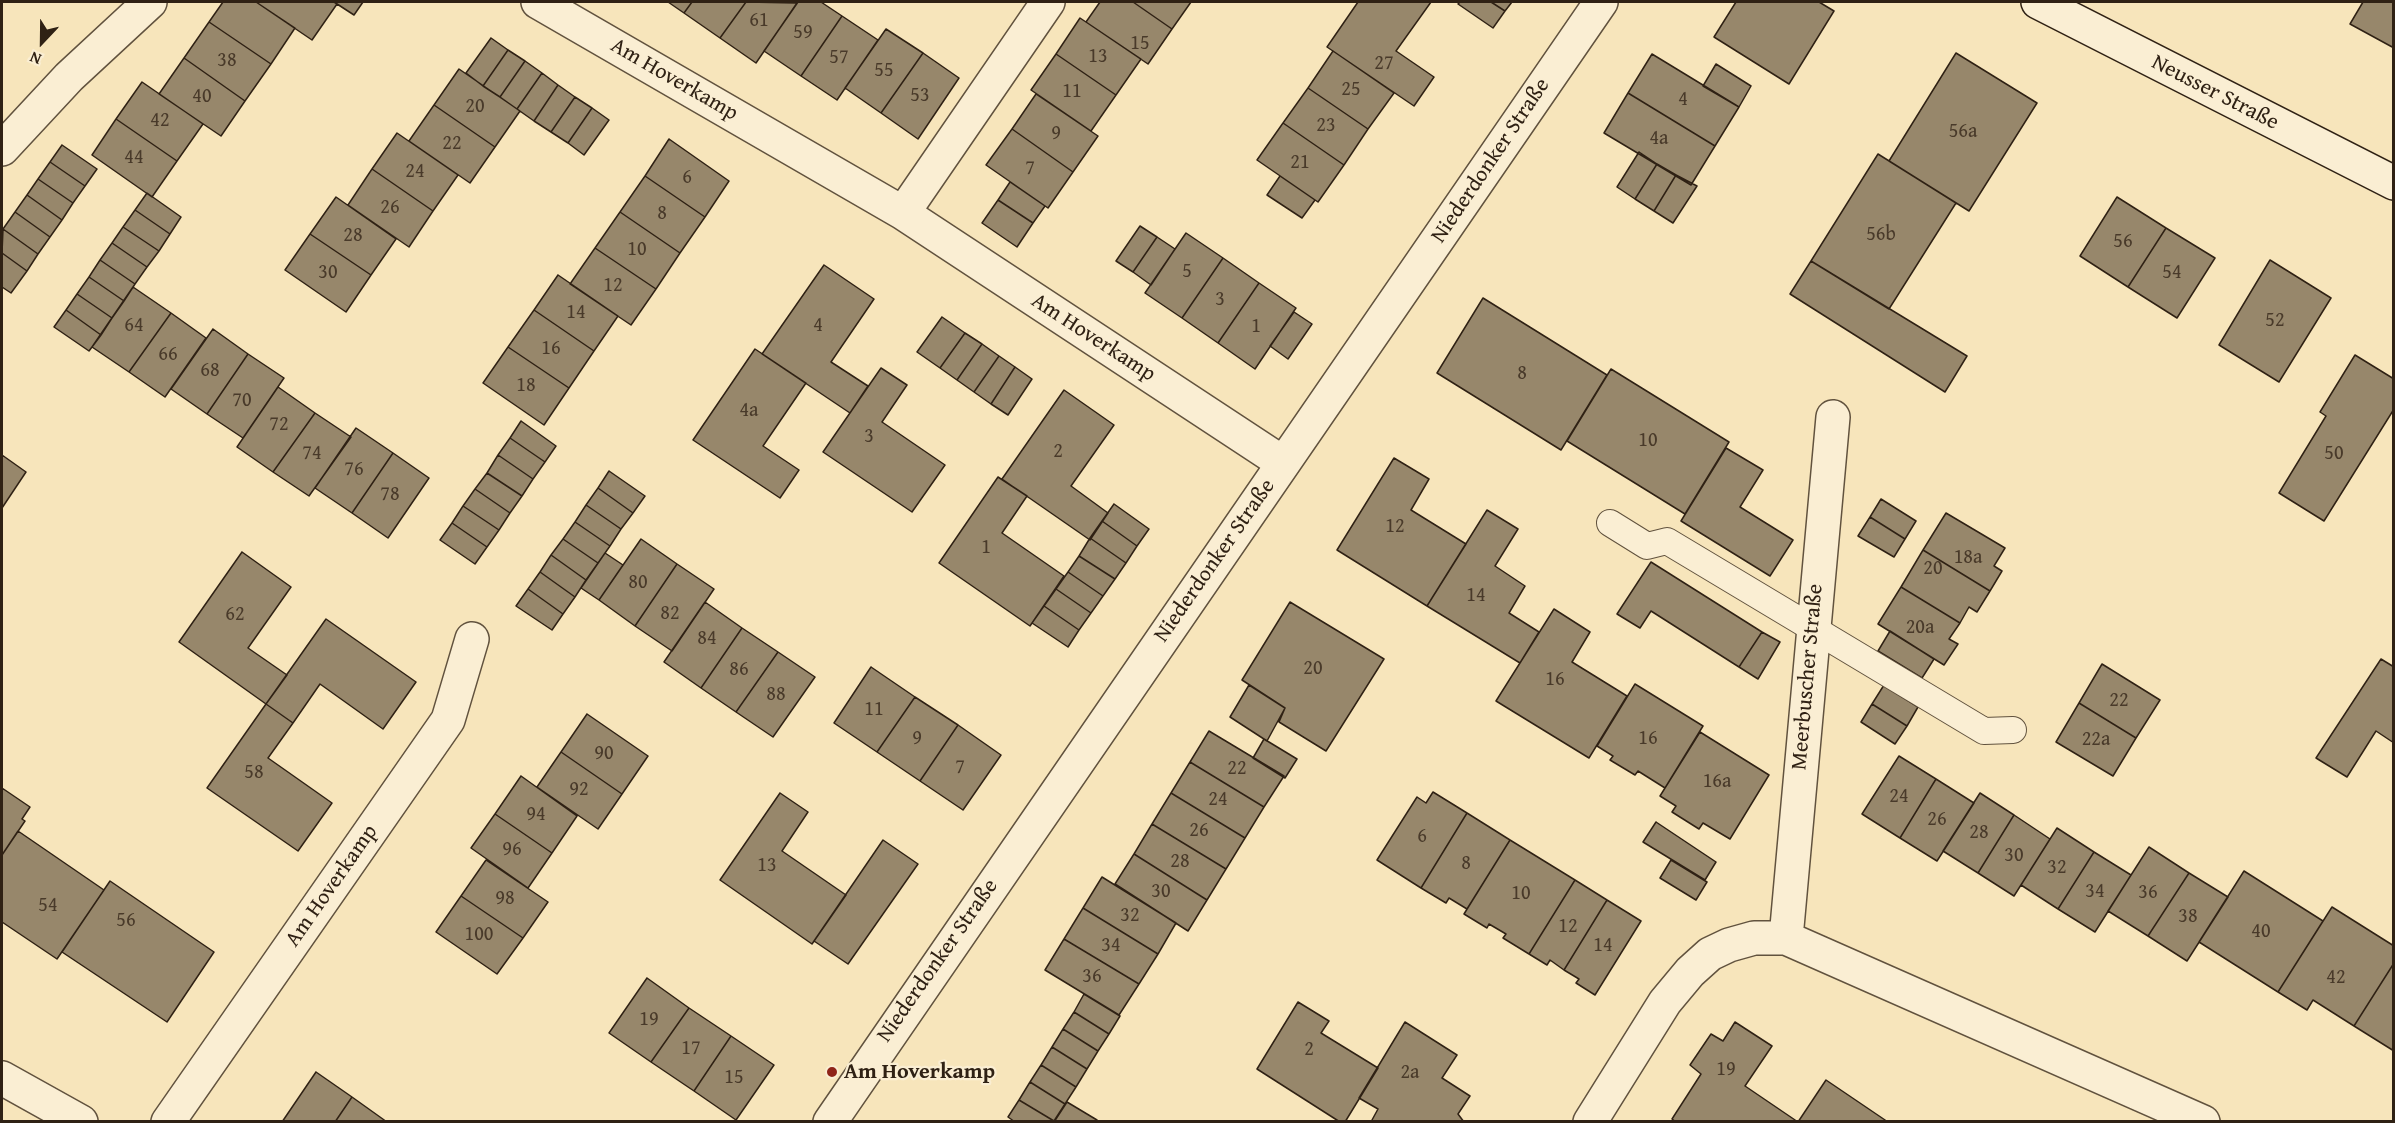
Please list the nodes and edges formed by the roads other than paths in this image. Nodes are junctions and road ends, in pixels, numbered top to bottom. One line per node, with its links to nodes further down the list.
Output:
1 (150, 2): 6 (street)
2 (538, 2): 8 (street, Am Hoverkamp)
3 (1048, 2): 8 (street)
4 (1601, 2): 10 (street, Niederdonker Straße)
5 (2038, 2): 7 (street, Neusser Straße)
6 (2, 149)
7 (2394, 183)
8 (903, 213): 10 (street, Am Hoverkamp)
9 (1833, 417): 12 (street, Meerbuscher Straße)
10 (1283, 463): 19 (street, Niederdonker Straße)
11 (1610, 523): 12 (lane)
12 (1812, 628): 14 (lane); 15 (street, Meerbuscher Straße)
13 (472, 639): 18 (street, Am Hoverkamp)
14 (2013, 730)
15 (1786, 938): 20 (street); 21 (street)
16 (2, 1078): 17 (street)
17 (81, 1122)
18 (168, 1122)
19 (830, 1122)
20 (1590, 1122)
21 (2203, 1122)

